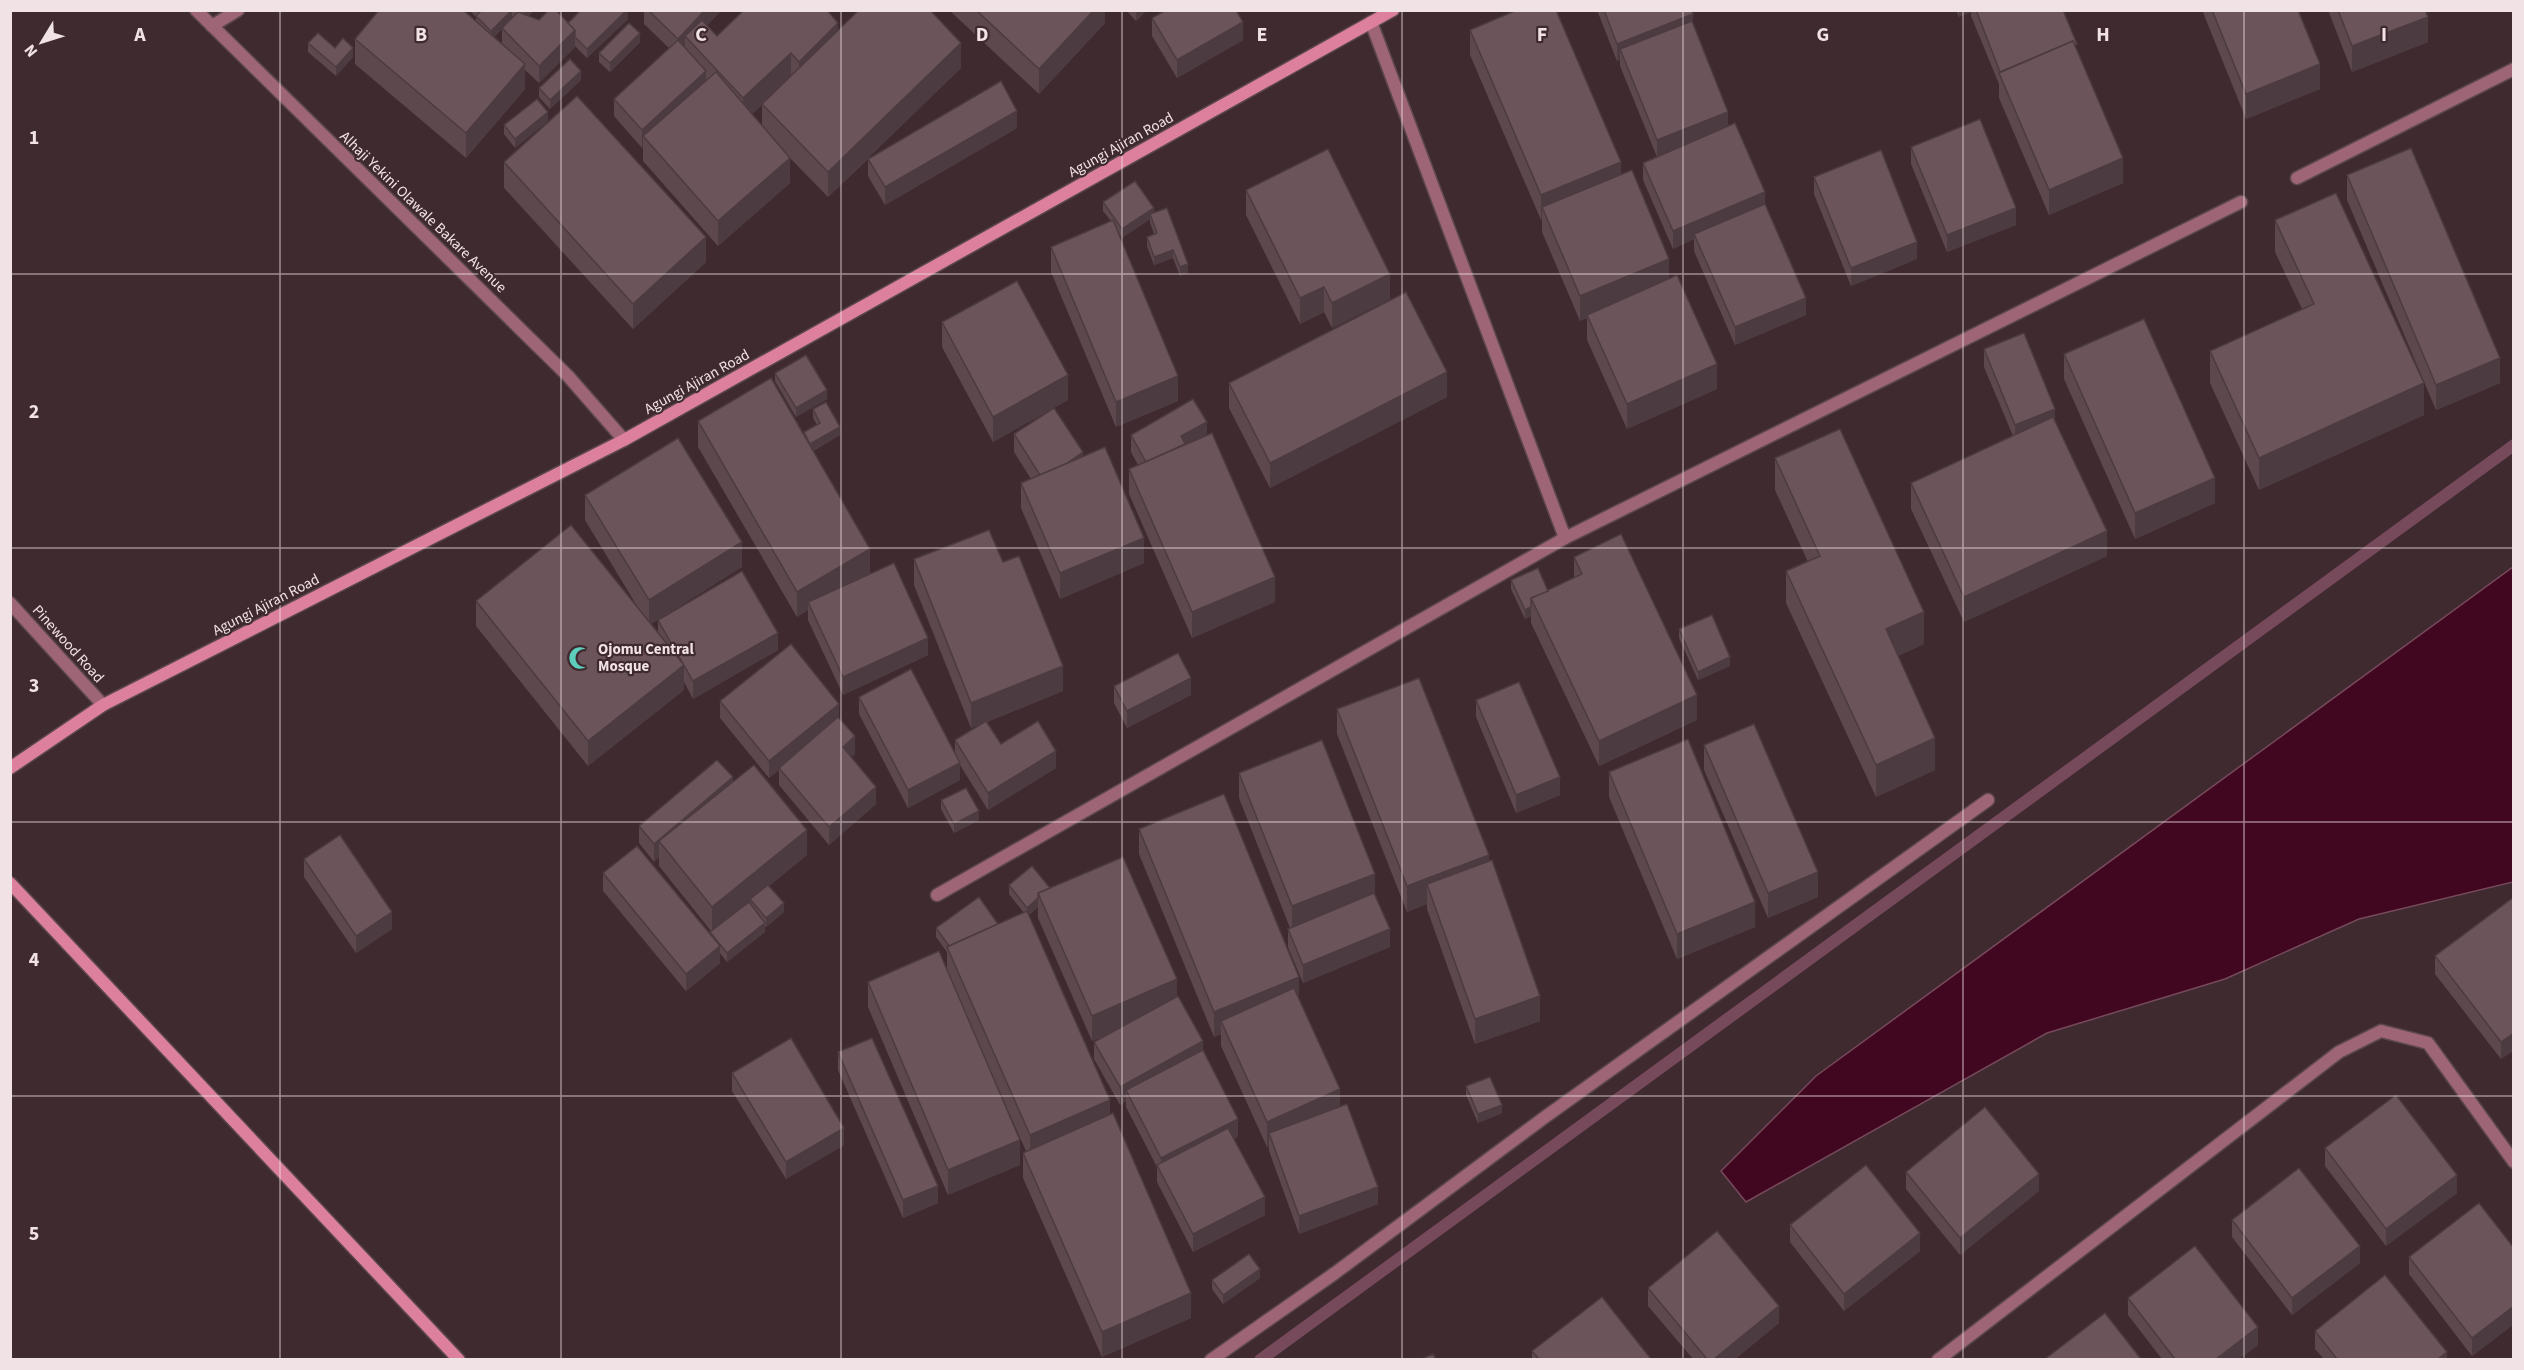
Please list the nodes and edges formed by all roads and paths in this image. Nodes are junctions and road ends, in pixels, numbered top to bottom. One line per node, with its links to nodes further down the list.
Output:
1 (196, 10): 5 (street, Alhaji Yekini Olawale Bakare Avenue)
2 (238, 10): 5 (street)
3 (1393, 10): 4 (street, Agungi Ajiran Road)
4 (1371, 22): 9 (street, Agungi Ajiran Road); 10 (street)
5 (212, 26): 9 (street, Alhaji Yekini Olawale Bakare Avenue)
6 (2514, 69): 7 (street)
7 (2297, 178)
8 (2241, 202): 10 (street)
9 (624, 440): 12 (street, Agungi Ajiran Road)
10 (1565, 538): 16 (street)
11 (10, 603): 12 (street, Pinewood Road)
12 (103, 705): 13 (street, Agungi Ajiran Road)
13 (10, 768)
14 (1988, 800): 19 (street)
15 (10, 883): 18 (street)
16 (937, 895)
17 (2514, 1162): 20 (street)
18 (459, 1359)
19 (1211, 1359)
20 (1938, 1359)

